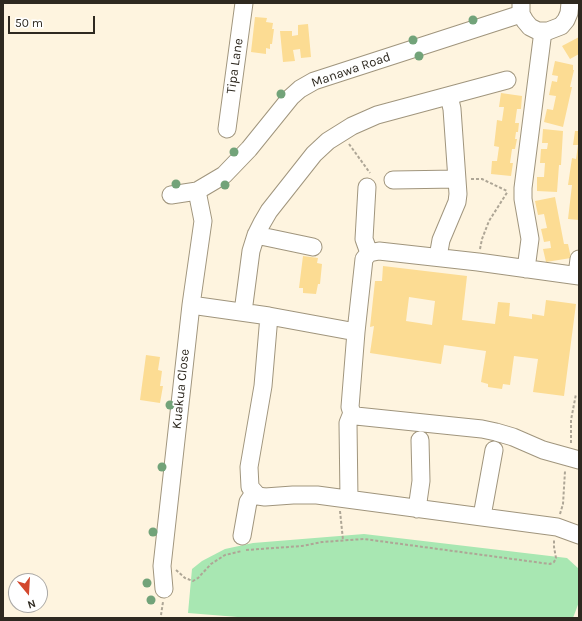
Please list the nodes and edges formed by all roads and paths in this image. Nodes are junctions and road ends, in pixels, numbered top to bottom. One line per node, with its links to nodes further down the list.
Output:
1 (244, 3): 7 (street, Tipa Lane)
2 (570, 3): 4 (street)
3 (521, 8): 4 (street, Manawa Road); 13 (street, Manawa Road)
4 (543, 31): 12 (street)
5 (507, 80): 6 (street)
6 (449, 96): 8 (street); 9 (street)
7 (227, 129)
8 (341, 132): 10 (path); 15 (street)
9 (457, 179): 10 (street); 12 (path); 18 (street)
10 (393, 180)
11 (367, 187): 17 (street)
12 (515, 190): 19 (path); 20 (street)
13 (197, 191): 14 (street, Manawa Road); 22 (street, Kuakua Close)
14 (171, 195)
15 (256, 235): 16 (street); 23 (street)
16 (313, 247)
17 (369, 254): 18 (street); 25 (street)
18 (438, 257): 19 (street)
19 (478, 262): 20 (street)
20 (526, 269): 21 (street)
21 (578, 270)
22 (191, 305): 23 (street); 39 (street, Kuakua Close)
23 (242, 312): 24 (street)
24 (269, 316): 25 (street); 31 (street)
25 (356, 332): 27 (street)
26 (576, 394): 30 (path)
27 (352, 413): 30 (street); 32 (street)
28 (420, 440): 33 (street)
29 (494, 450): 34 (street)
30 (573, 459): 35 (path)
31 (254, 493): 32 (street); 37 (street)
32 (344, 499): 33 (street); 38 (path)
33 (417, 509): 34 (street)
34 (482, 516): 35 (street)
35 (557, 527): 36 (street); 38 (path)
36 (579, 534)
37 (242, 536)
38 (343, 540): 39 (path)
39 (162, 566): 40 (street, Kuakua Close)
40 (164, 589)

